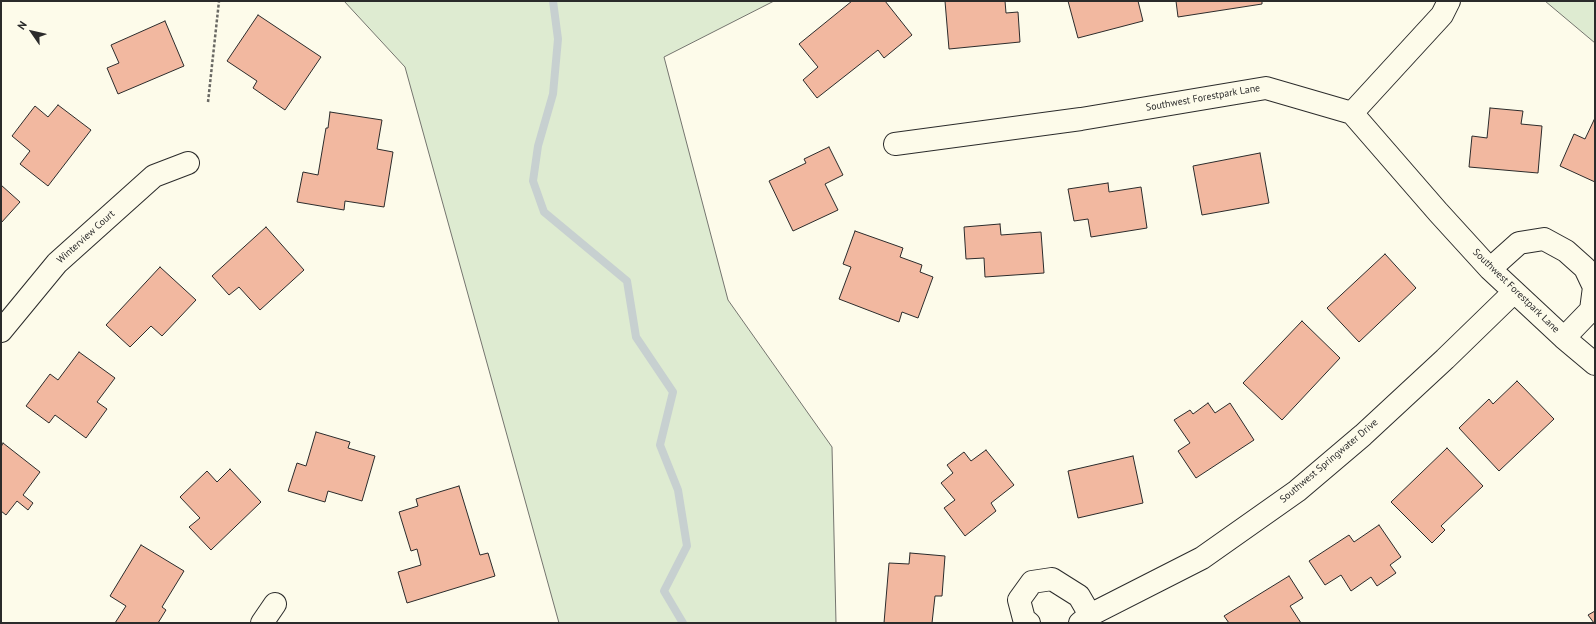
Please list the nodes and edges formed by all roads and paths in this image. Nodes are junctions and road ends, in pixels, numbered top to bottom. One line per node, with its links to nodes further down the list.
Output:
1 (219, 1): 3 (path)
2 (1449, 1): 4 (street)
3 (208, 102)
4 (1352, 113): 5 (street, Southwest Forestpark Lane); 7 (street, Southwest Forestpark Lane)
5 (895, 144)
6 (188, 163): 9 (street, Winterview Court)
7 (1490, 269): 8 (street, Southwest Forestpark Lane); 10 (street)
8 (1514, 292): 10 (street, Southwest Forestpark Lane); 13 (street, Southwest Springwater Drive)
9 (1, 330)
10 (1564, 338): 11 (street, Southwest Forestpark Lane)
11 (1595, 364)
12 (275, 604): 14 (street)
13 (1085, 619): 15 (street)
14 (262, 623)
15 (1029, 623)

